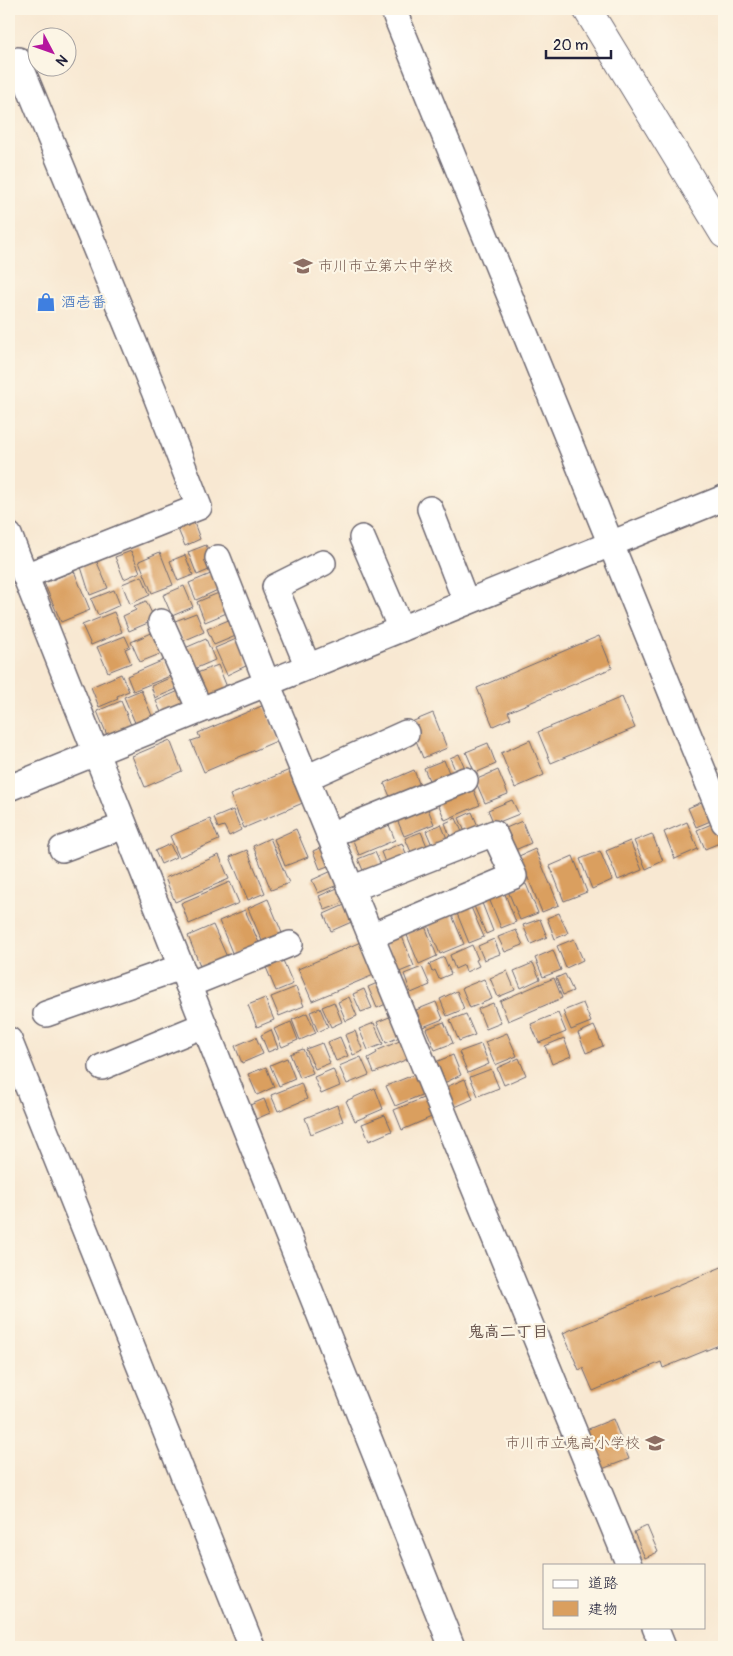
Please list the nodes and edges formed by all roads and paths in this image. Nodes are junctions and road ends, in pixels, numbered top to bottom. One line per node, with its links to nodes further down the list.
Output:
1 (393, 9): 9 (street)
2 (587, 9): 4 (street)
3 (18, 60): 12 (street)
4 (724, 234)
5 (724, 498): 9 (street)
6 (430, 509): 13 (street)
7 (9, 535): 12 (street)
8 (362, 538): 15 (street)
9 (611, 543): 13 (street); 24 (street)
10 (218, 558): 17 (street)
11 (323, 563): 16 (street)
12 (25, 576): 20 (street)
13 (466, 602): 15 (street)
14 (161, 622): 18 (street)
15 (401, 629): 16 (street)
16 (308, 667): 17 (street)
17 (267, 684): 18 (street); 21 (street)
18 (200, 710): 20 (street)
19 (406, 734): 21 (street)
20 (95, 753): 23 (street); 25 (street)
21 (306, 778): 26 (street)
22 (465, 780): 26 (street)
23 (9, 788)
24 (724, 822)
25 (124, 826): 27 (street); 31 (street)
26 (329, 835): 28 (street)
27 (62, 849)
28 (351, 889): 29 (street); 29 (street)
29 (371, 936): 36 (street)
30 (290, 944): 31 (street)
31 (184, 976): 32 (street); 33 (street)
32 (46, 1014)
33 (204, 1025): 35 (street); 39 (street)
34 (9, 1040): 38 (street)
35 (102, 1067)
36 (629, 1564)
37 (655, 1628): 40 (street)
38 (252, 1647)
39 (452, 1647)
40 (663, 1647)

